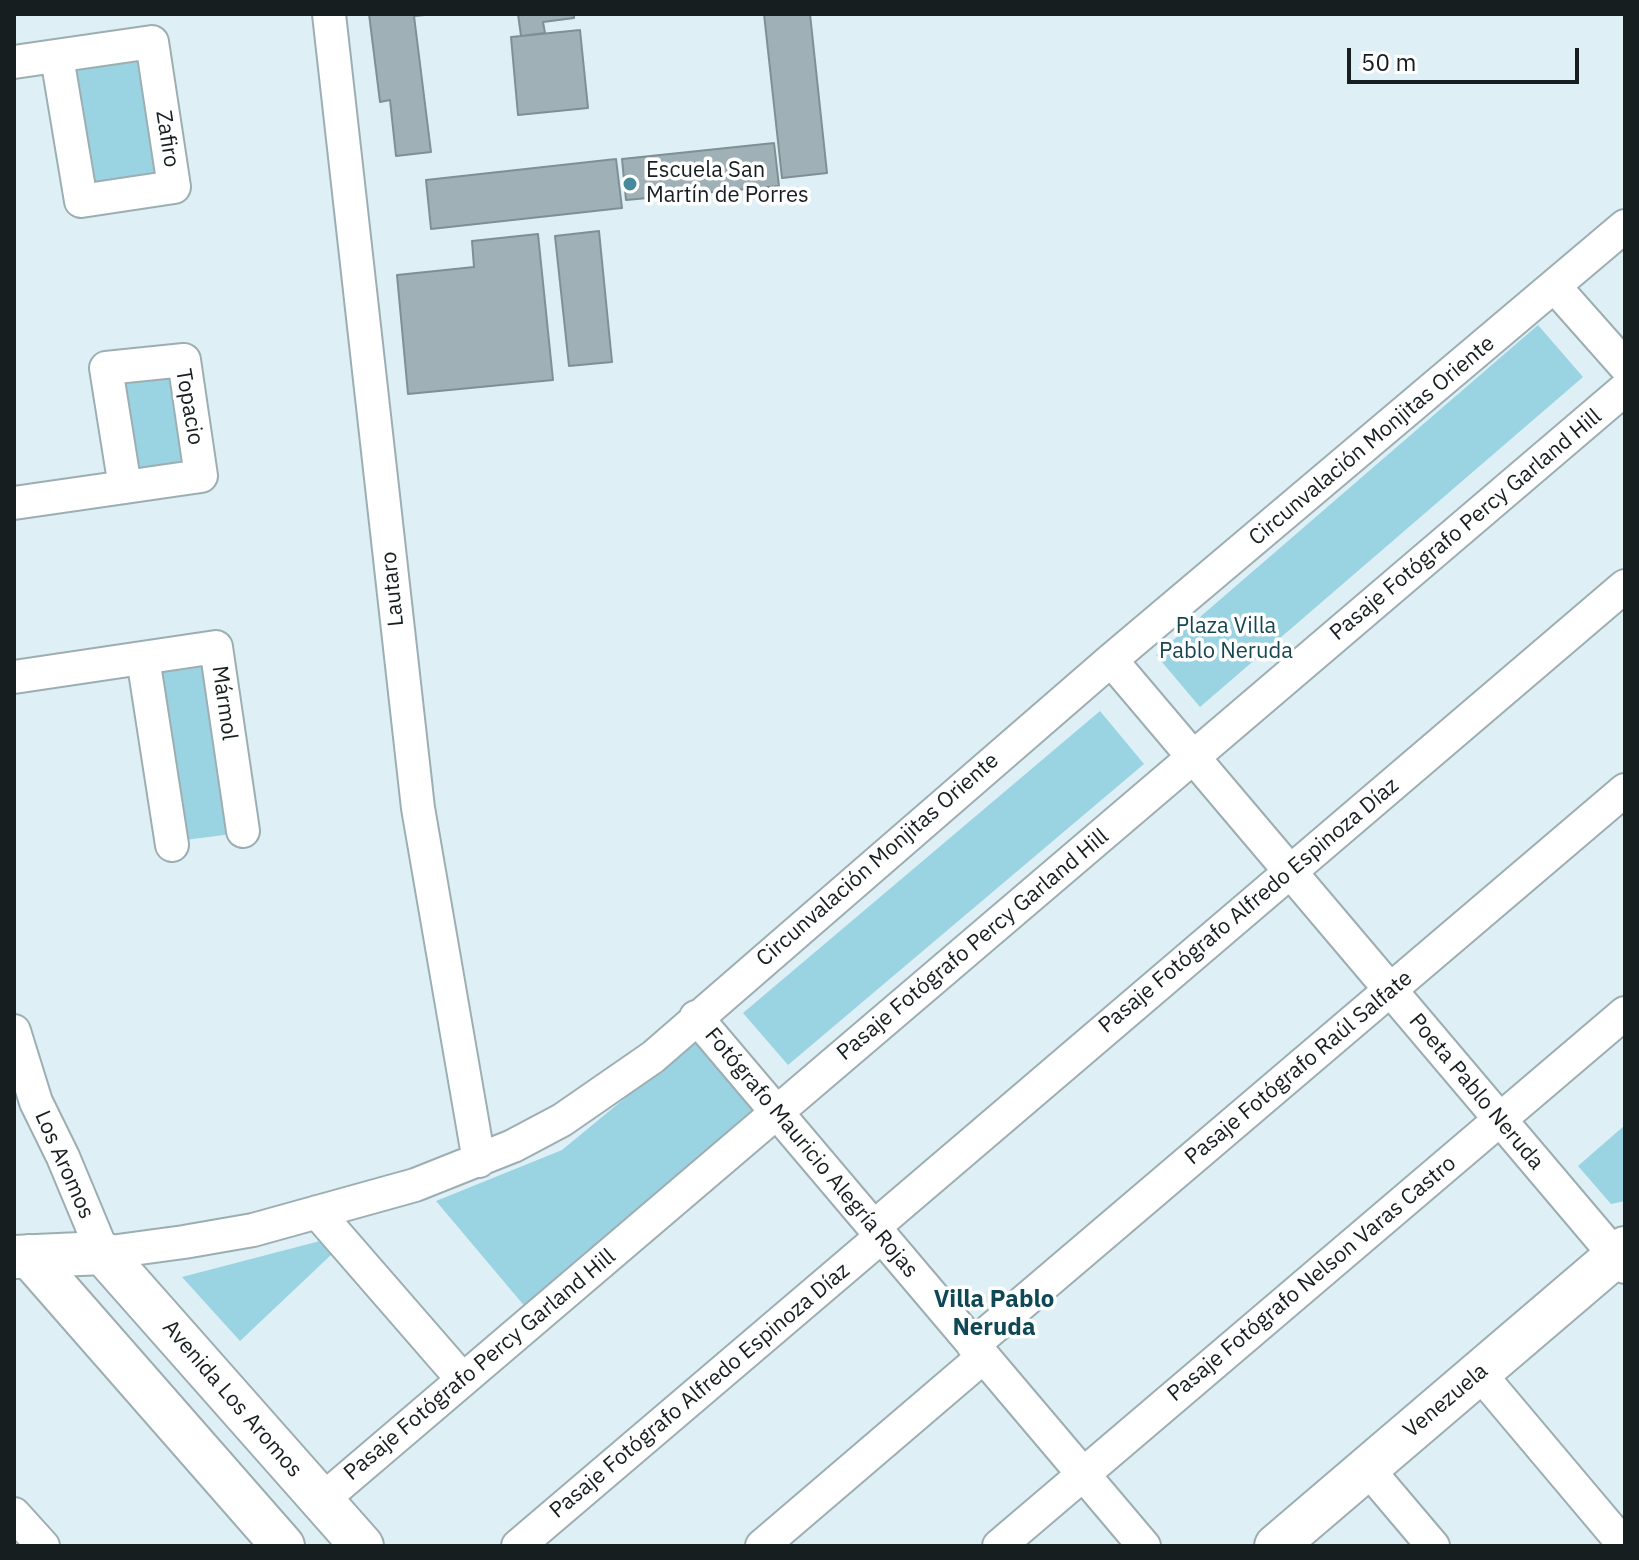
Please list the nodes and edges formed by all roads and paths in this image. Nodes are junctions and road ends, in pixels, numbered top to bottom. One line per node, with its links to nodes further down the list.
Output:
1 (329, 14): 25 (street, Lautaro)
2 (57, 57): 2 (street, Zafiro); 3 (street, Zafiro)
3 (14, 62)
4 (1625, 226): 5 (street, Circunvalación Monjitas Oriente)
5 (1555, 287): 6 (street); 12 (street, Circunvalación Monjitas Oriente)
6 (1625, 366)
7 (1625, 389): 14 (street, Pasaje Fotógrafo Percy Garland Hill)
8 (125, 487): 9 (street)
9 (14, 503)
10 (1625, 586): 18 (street, Pasaje Fotógrafo Alfredo Espinoza Díaz)
11 (143, 658): 13 (street, Mármol); 16 (street, Mármol); 17 (street)
12 (1111, 660): 14 (street, Poeta Pablo Neruda); 21 (street, Circunvalación Monjitas Oriente)
13 (14, 677)
14 (1193, 757): 18 (street, Poeta Pablo Neruda); 23 (street, Pasaje Fotógrafo Percy Garland Hill)
15 (1625, 790): 19 (street, Pasaje Fotógrafo Raúl Salfate)
16 (243, 831)
17 (172, 845)
18 (1290, 872): 19 (street, Poeta Pablo Neruda); 27 (street, Pasaje Fotógrafo Alfredo Espinoza Díaz)
19 (1390, 990): 24 (street, Poeta Pablo Neruda); 31 (street, Pasaje Fotógrafo Raúl Salfate)
20 (1625, 1013): 24 (street, Pasaje Fotógrafo Nelson Varas Castro)
21 (696, 1017): 23 (street, Fotógrafo Mauricio Alegría Rojas); 25 (street, Circunvalación Monjitas Oriente)
22 (14, 1031): 29 (street, Los Aromos)
23 (777, 1112): 27 (street, Fotógrafo Mauricio Alegría Rojas); 33 (street, Pasaje Fotógrafo Percy Garland Hill)
24 (1499, 1120): 30 (street, Poeta Pablo Neruda); 35 (street, Pasaje Fotógrafo Nelson Varas Castro)
25 (479, 1161): 26 (street, Circunvalación Monjitas Oriente)
26 (317, 1212): 29 (street, Circunvalación Monjitas Oriente); 33 (street)
27 (878, 1231): 31 (street, Fotógrafo Mauricio Alegría Rojas); 41 (street, Pasaje Fotógrafo Alfredo Espinoza Díaz)
28 (19, 1249): 29 (street, Circunvalación Monjitas Oriente); 39 (street)
29 (103, 1253): 36 (street, Avenida Los Aromos)
30 (1622, 1257): 32 (street, Venezuela)
31 (978, 1351): 35 (street, Fotógrafo Mauricio Alegría Rojas); 42 (street, Pasaje Fotógrafo Raúl Salfate)
32 (1480, 1374): 34 (street, Venezuela); 47 (street)
33 (463, 1380): 36 (street, Pasaje Fotógrafo Percy Garland Hill)
34 (1366, 1467): 45 (street, Venezuela); 46 (street)
35 (1083, 1474): 43 (street, Pasaje Fotógrafo Nelson Varas Castro); 44 (street, Fotógrafo Mauricio Alegría Rojas)
36 (322, 1500): 40 (street, Avenida Los Aromos)
37 (14, 1514): 38 (street)
38 (43, 1546)
39 (283, 1546)
40 (362, 1546)
41 (518, 1546)
42 (762, 1546)
43 (999, 1546)
44 (1144, 1546)
45 (1276, 1546)
46 (1433, 1546)
47 (1625, 1546)

